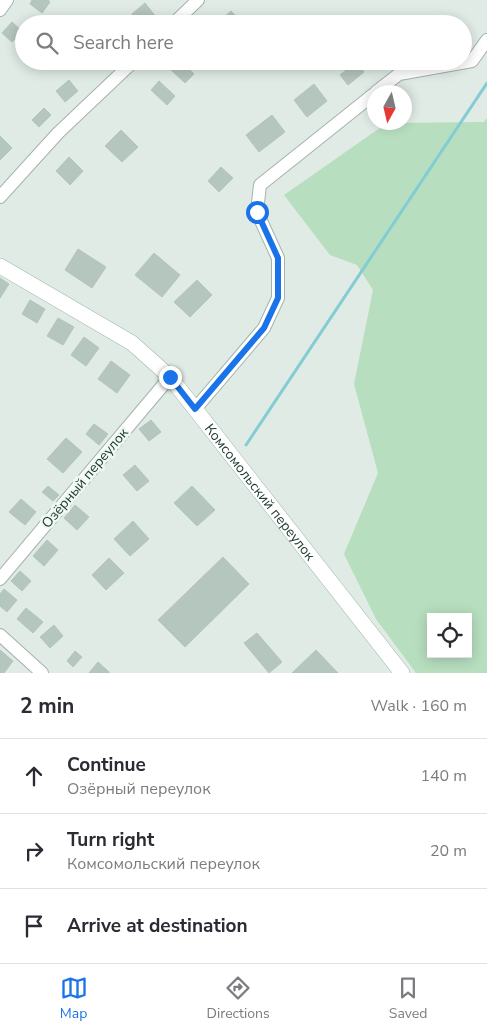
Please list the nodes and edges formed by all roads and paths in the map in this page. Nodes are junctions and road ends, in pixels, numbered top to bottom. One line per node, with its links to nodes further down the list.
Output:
1 (6, 0): 3 (street)
2 (198, 0): 4 (street)
3 (0, 10)
4 (182, 15)
5 (487, 40): 6 (street)
6 (472, 61)
7 (124, 70): 11 (street)
8 (421, 70): 9 (street)
9 (385, 85)
10 (367, 99): 14 (street)
11 (0, 197)
12 (0, 266): 13 (street, Комсомольский переулок)
13 (170, 377): 14 (street, Комсомольский переулок); 15 (street, Озёрный переулок)
14 (195, 409): 18 (street, Комсомольский переулок)
15 (0, 579)
16 (0, 635): 17 (street)
17 (42, 673)
18 (402, 673)

